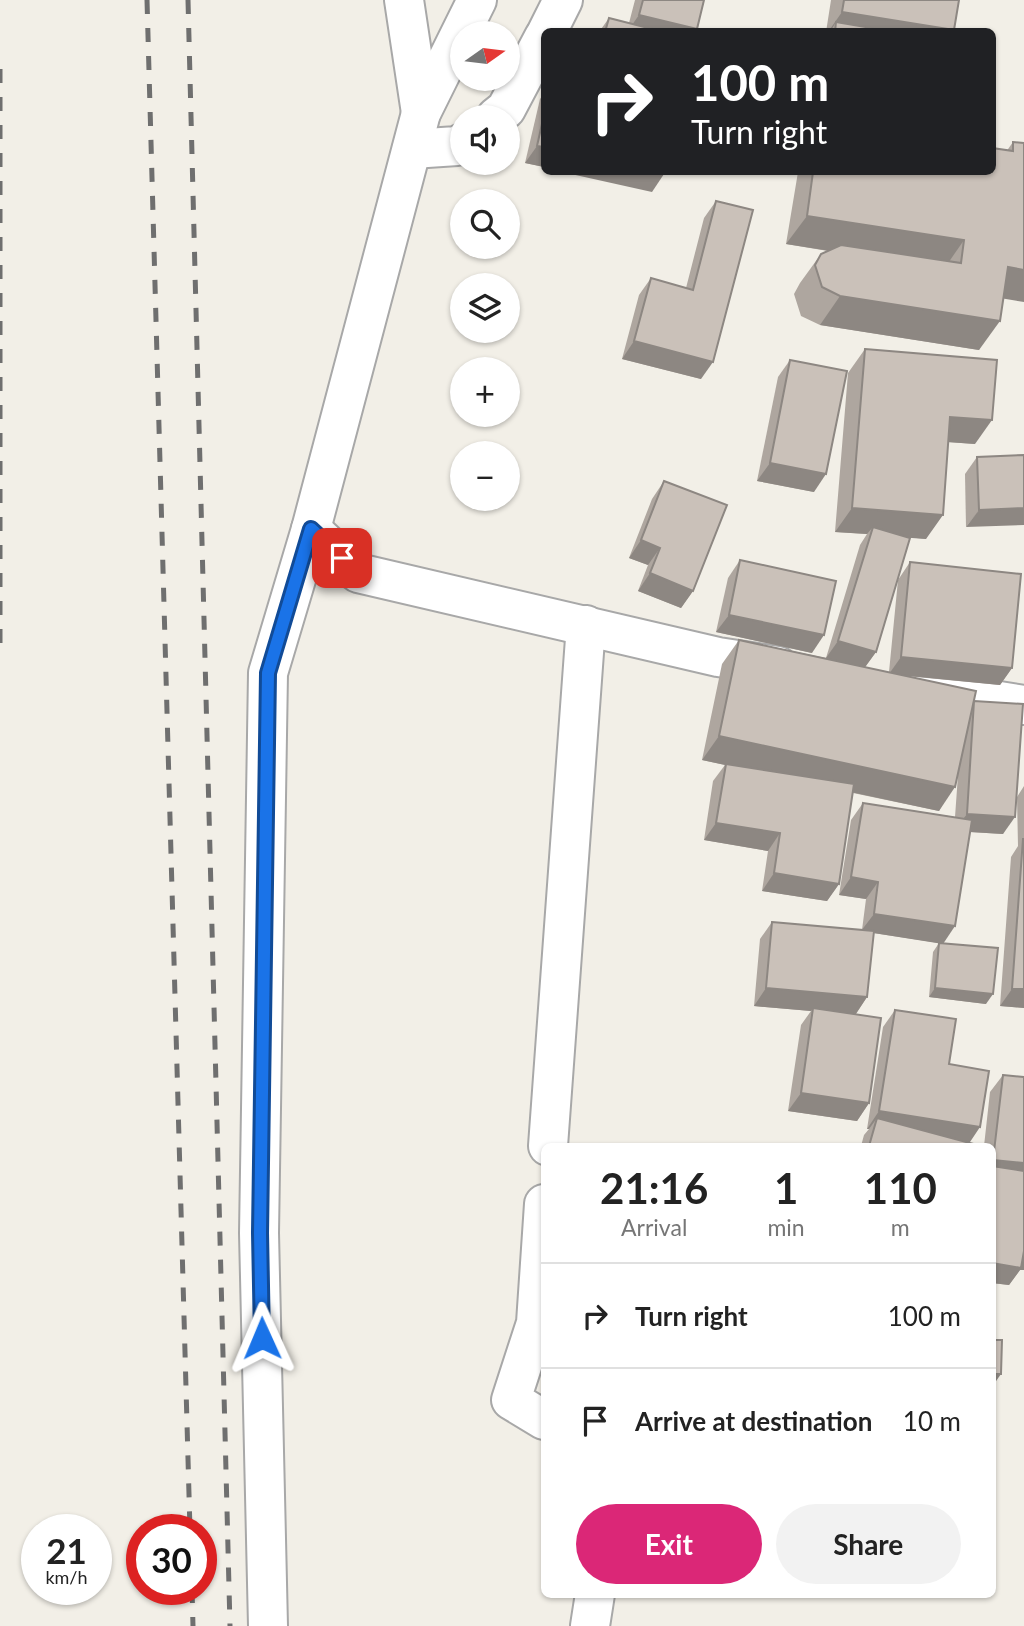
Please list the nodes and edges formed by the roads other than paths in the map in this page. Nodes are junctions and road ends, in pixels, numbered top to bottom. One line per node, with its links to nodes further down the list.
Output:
1 (404, 0): 7 (street)
2 (477, 0): 7 (street)
3 (564, 0): 4 (street)
4 (549, 28)
5 (541, 43): 6 (street)
6 (508, 105)
7 (416, 131): 8 (street); 9 (street)
8 (450, 143)
9 (311, 529): 10 (street); 18 (street)
10 (586, 625): 11 (street); 14 (street)
11 (811, 671)
12 (891, 684): 13 (street)
13 (1024, 705)
14 (548, 1143)
15 (541, 1249): 16 (street)
16 (541, 1418)
17 (595, 1598): 19 (street)
18 (268, 1626)
19 (590, 1626)

